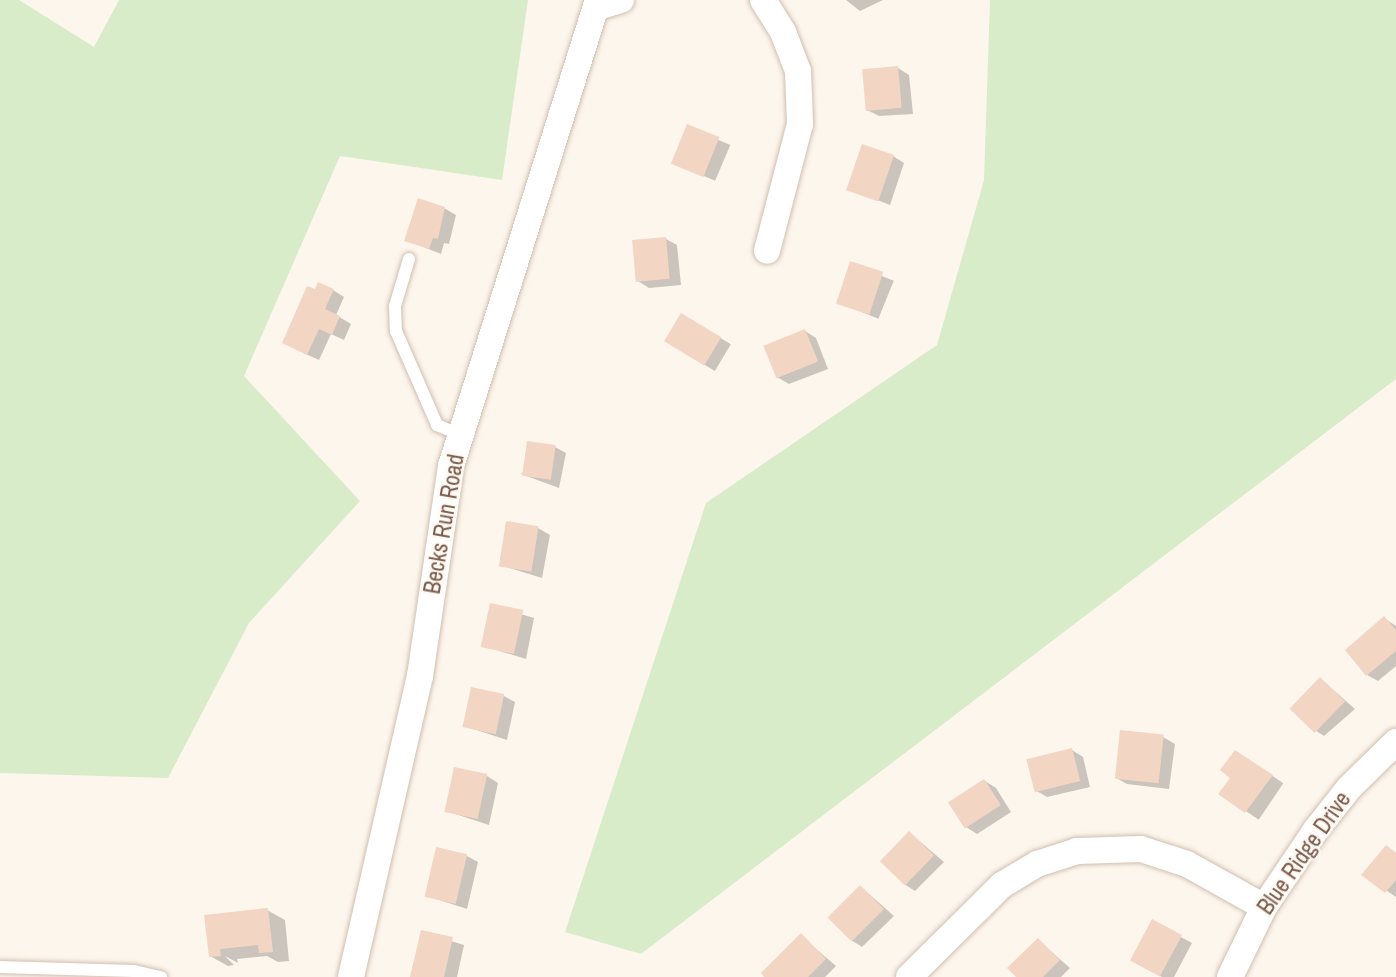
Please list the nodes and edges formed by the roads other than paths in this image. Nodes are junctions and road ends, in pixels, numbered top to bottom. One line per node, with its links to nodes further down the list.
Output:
1 (762, 0): 3 (street)
2 (606, 2): 5 (street, Becks Run Road)
3 (767, 251)
4 (409, 260): 5 (lane)
5 (461, 435): 10 (street, Becks Run Road)
6 (1396, 742): 7 (street, Blue Ridge Drive)
7 (1264, 907): 11 (street); 12 (street, Blue Ridge Drive)
8 (0, 967): 9 (lane)
9 (161, 977)
10 (351, 977)
11 (909, 977)
12 (1230, 977)

